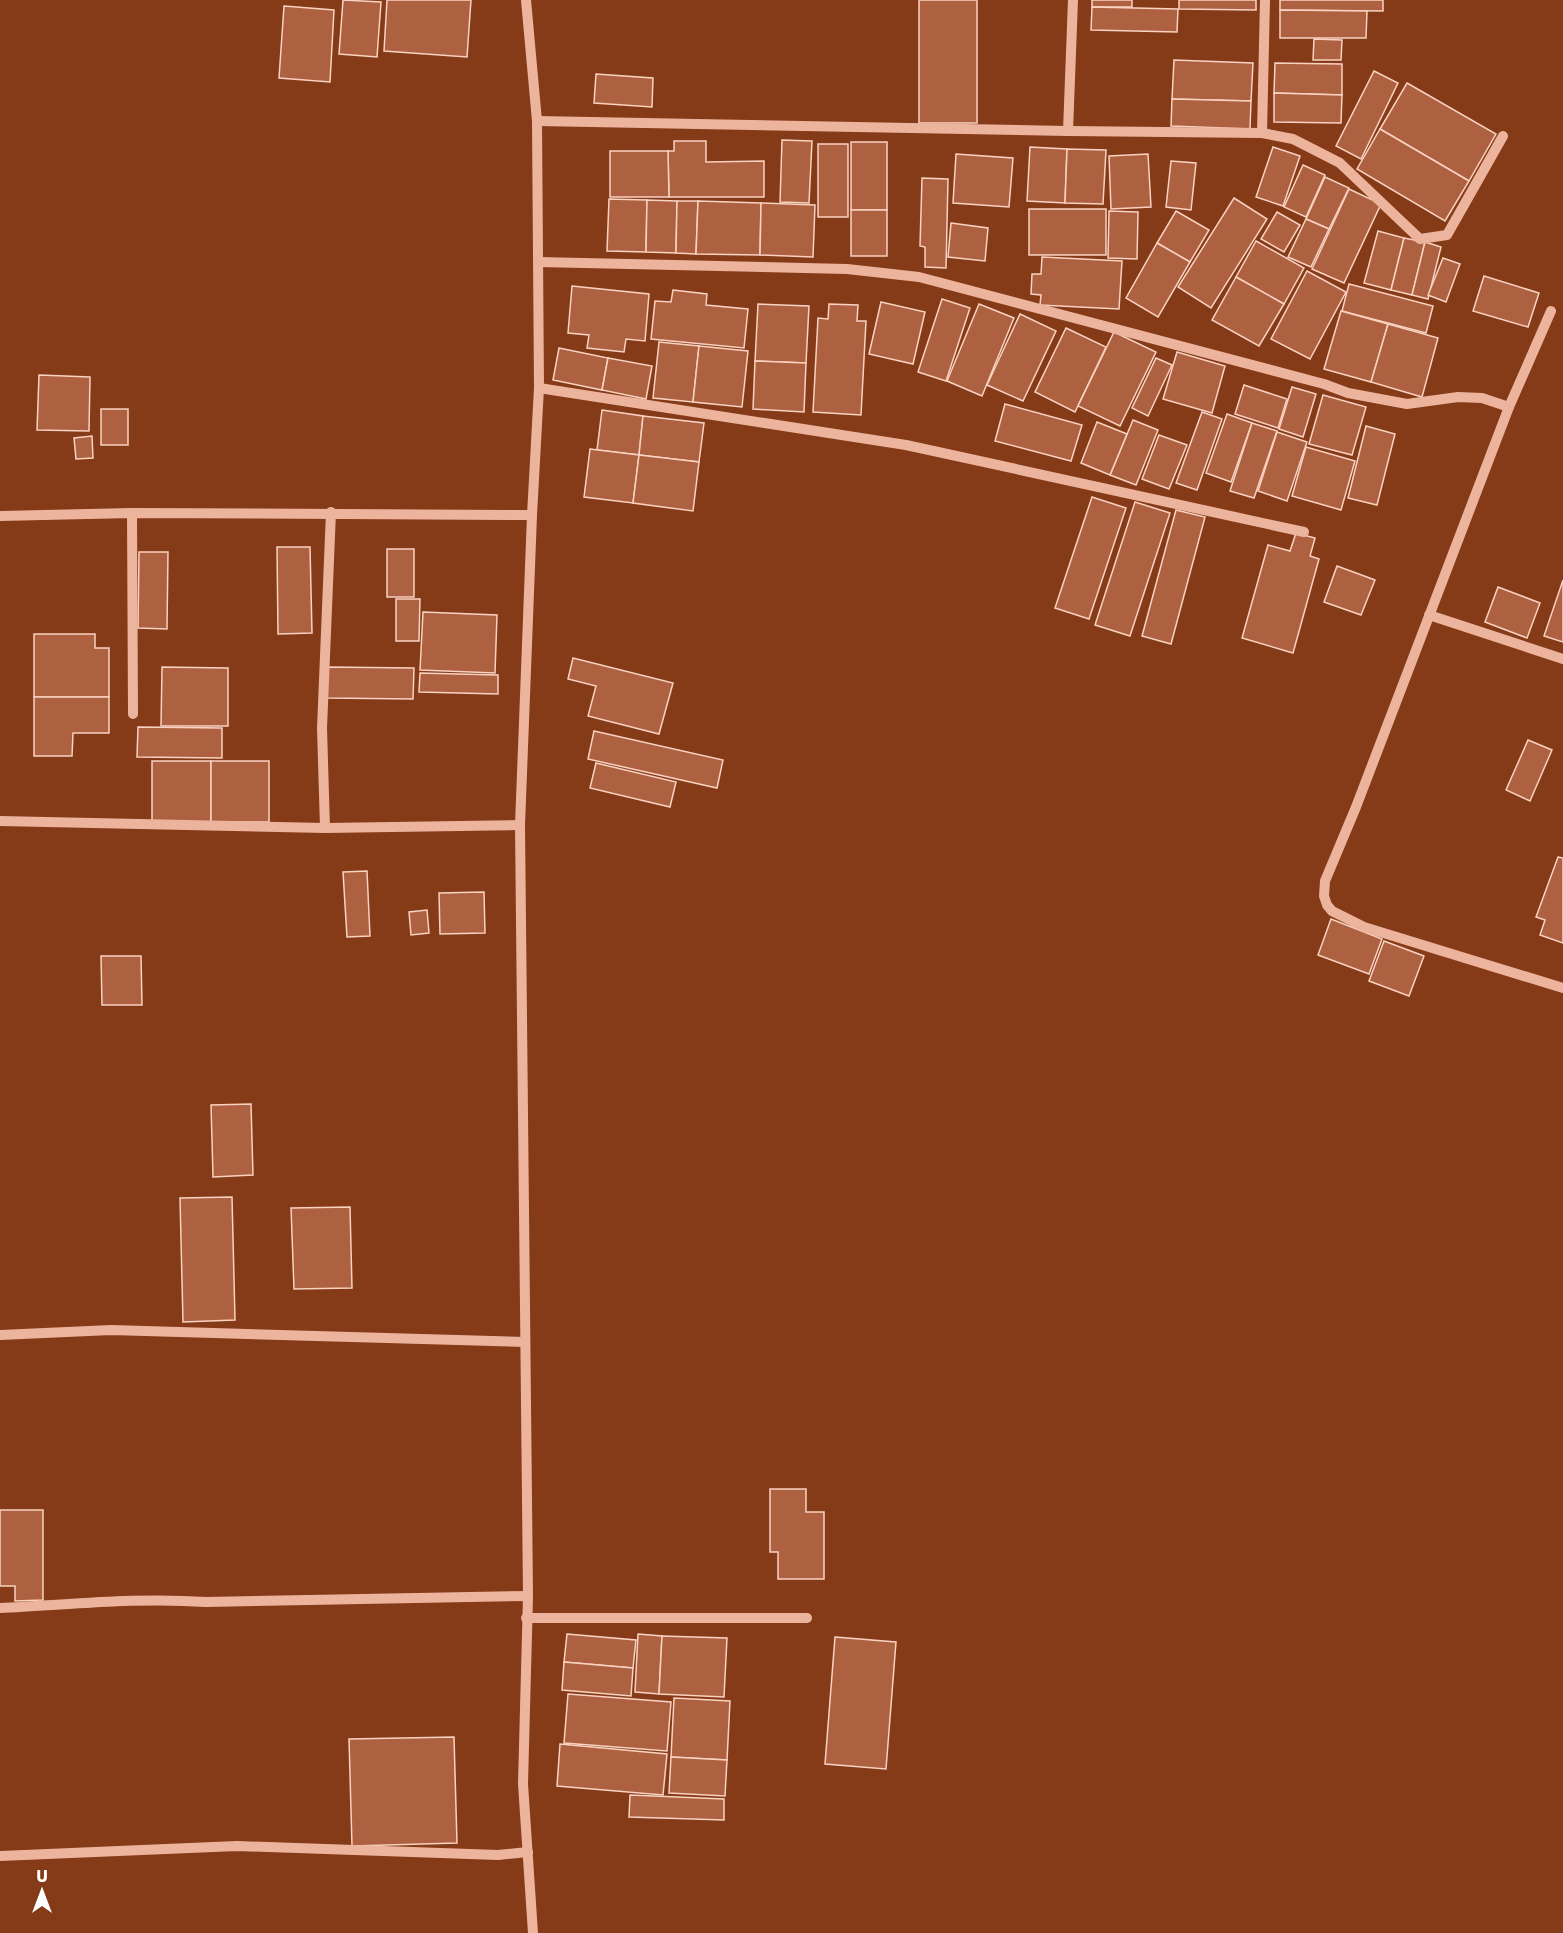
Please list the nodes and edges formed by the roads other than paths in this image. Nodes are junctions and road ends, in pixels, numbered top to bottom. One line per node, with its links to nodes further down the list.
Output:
1 (526, 0): 4 (street)
2 (1073, 0): 5 (street)
3 (1265, 0): 6 (street)
4 (537, 121): 5 (street); 8 (street)
5 (1068, 131): 6 (street)
6 (1262, 133): 7 (street)
7 (1503, 136)
8 (538, 262): 10 (street); 11 (street)
9 (1551, 311): 11 (street)
10 (539, 388): 14 (street); 16 (street)
11 (1509, 407): 17 (street)
12 (331, 512): 13 (street); 14 (street); 22 (street)
13 (132, 513): 15 (street); 19 (street)
14 (532, 515): 21 (street)
15 (0, 516)
16 (1304, 532)
17 (1429, 615): 18 (street); 23 (street)
18 (1563, 659)
19 (133, 714)
20 (0, 821): 22 (street)
21 (520, 825): 22 (street); 25 (street)
22 (325, 828)
23 (1563, 988)
24 (0, 1335): 25 (street)
25 (525, 1342): 26 (street)
26 (528, 1596): 27 (street); 28 (street)
27 (0, 1608)
28 (526, 1618): 29 (street); 30 (street)
29 (807, 1618)
30 (528, 1852): 31 (street); 32 (street)
31 (0, 1856)
32 (533, 1933)

